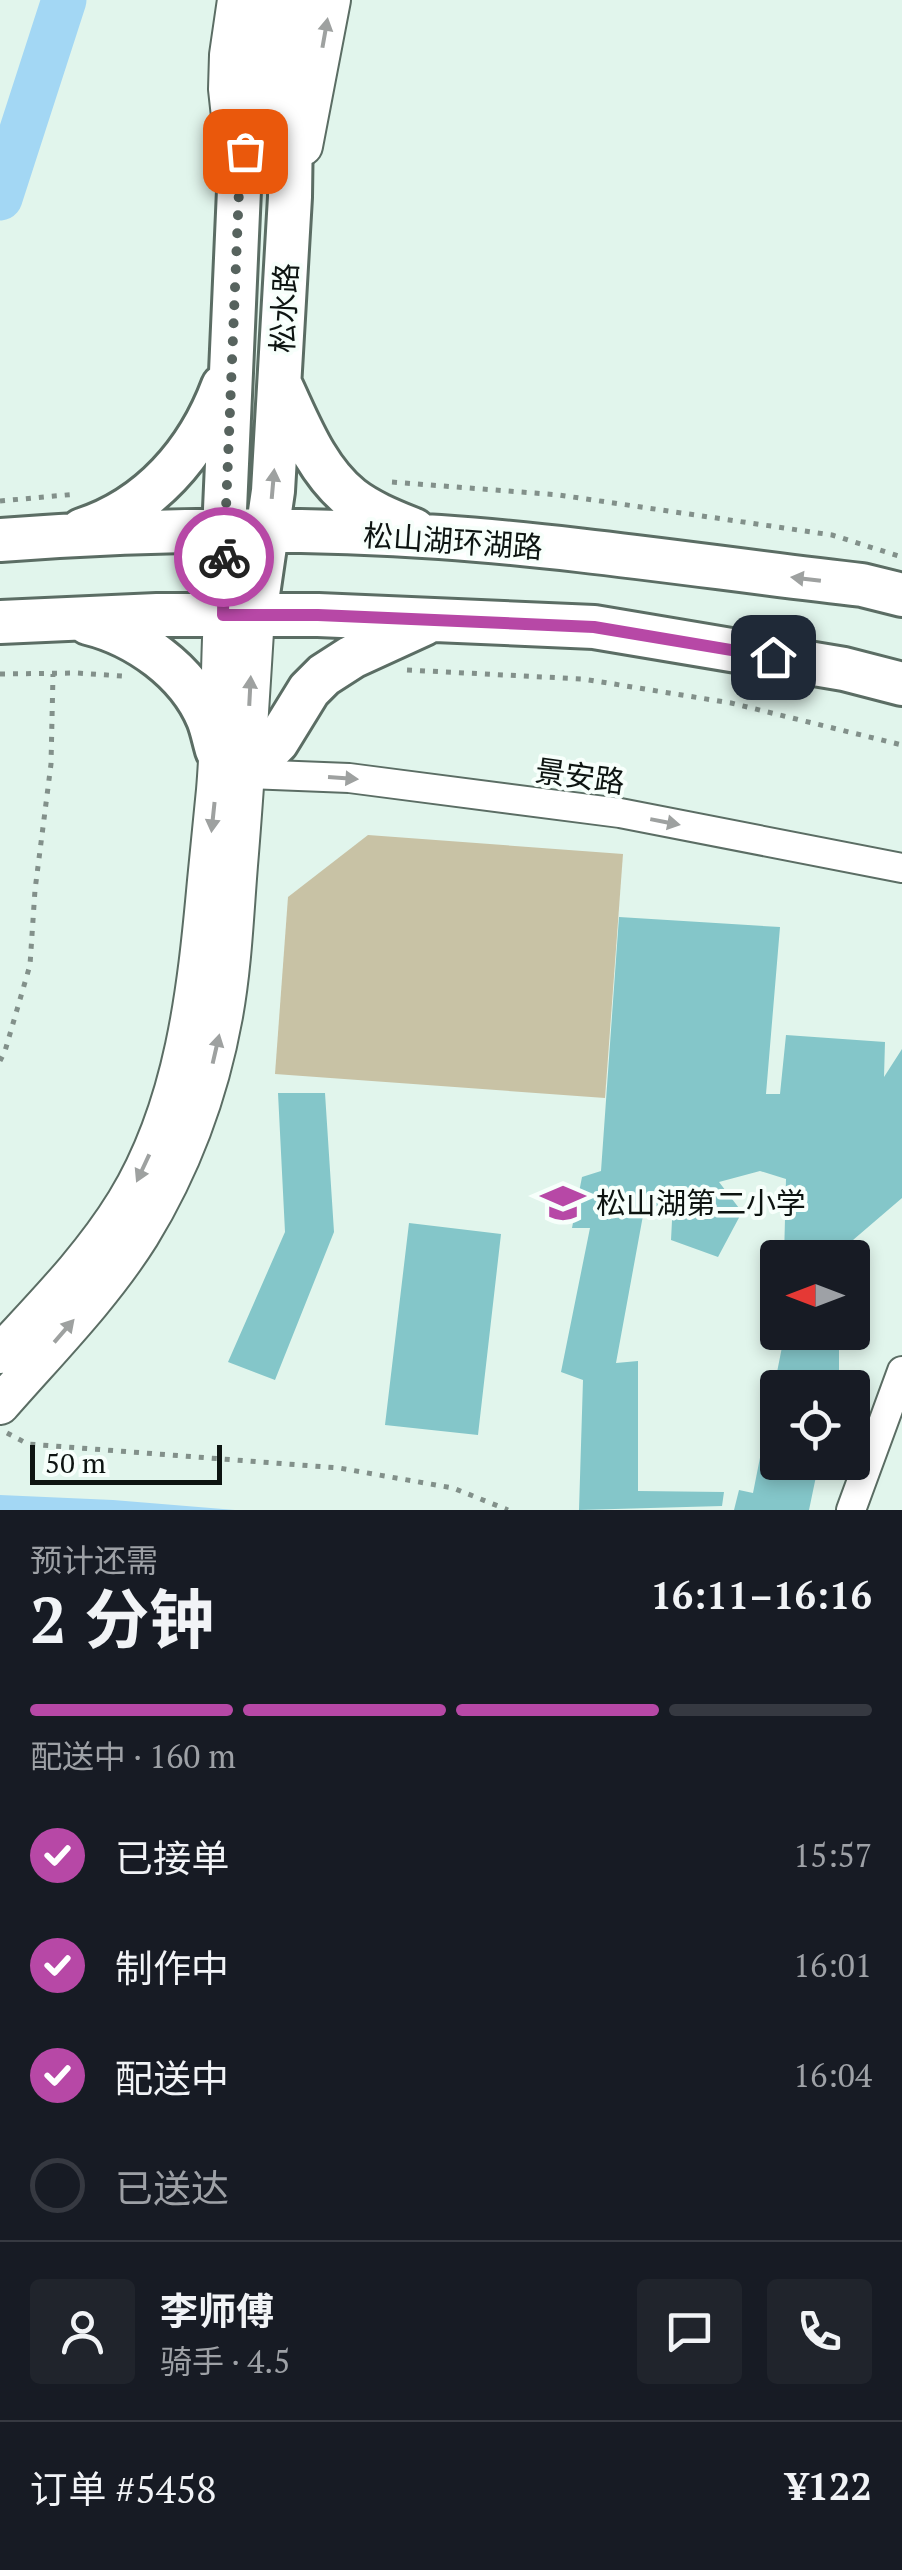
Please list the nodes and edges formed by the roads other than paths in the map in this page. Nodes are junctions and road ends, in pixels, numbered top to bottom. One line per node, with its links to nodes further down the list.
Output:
1 (237, 0): 5 (main road)
2 (270, 0): 5 (main road, 松水路)
3 (300, 0): 6 (main road, 松水路)
4 (331, 0): 6 (main road, one-way to 4)
5 (239, 190): 7 (main road, 松水路)
6 (290, 197): 8 (main road, 松水路)
7 (231, 362): 10 (main road, 松水路); 12 (main road)
8 (279, 383): 11 (main road, 松水路, one-way to 8); 13 (main road)
9 (4, 520): 12 (main road, 松山湖环湖路)
10 (224, 532): 11 (main road, 松山湖环湖路); 12 (main road, 松山湖环湖路); 15 (main road, 松水路)
11 (267, 532): 13 (main road, 松山湖环湖路); 15 (main road, 松水路)
12 (58, 537)
13 (438, 537): 14 (main road, 松山湖环湖路, one-way to 13)
14 (902, 596)
15 (239, 615): 16 (main road); 17 (main road); 20 (main road)
16 (63, 618): 18 (main road); 20 (main road)
17 (431, 620): 19 (main road); 20 (main road)
18 (9, 621)
19 (902, 684)
20 (231, 762): 21 (street, 景安路, one-way to 21); 22 (main road, one-way to 22); 24 (main road, one-way to 20)
21 (902, 868)
22 (0, 1354)
23 (902, 1371): 25 (street)
24 (0, 1405)
25 (851, 1510)

